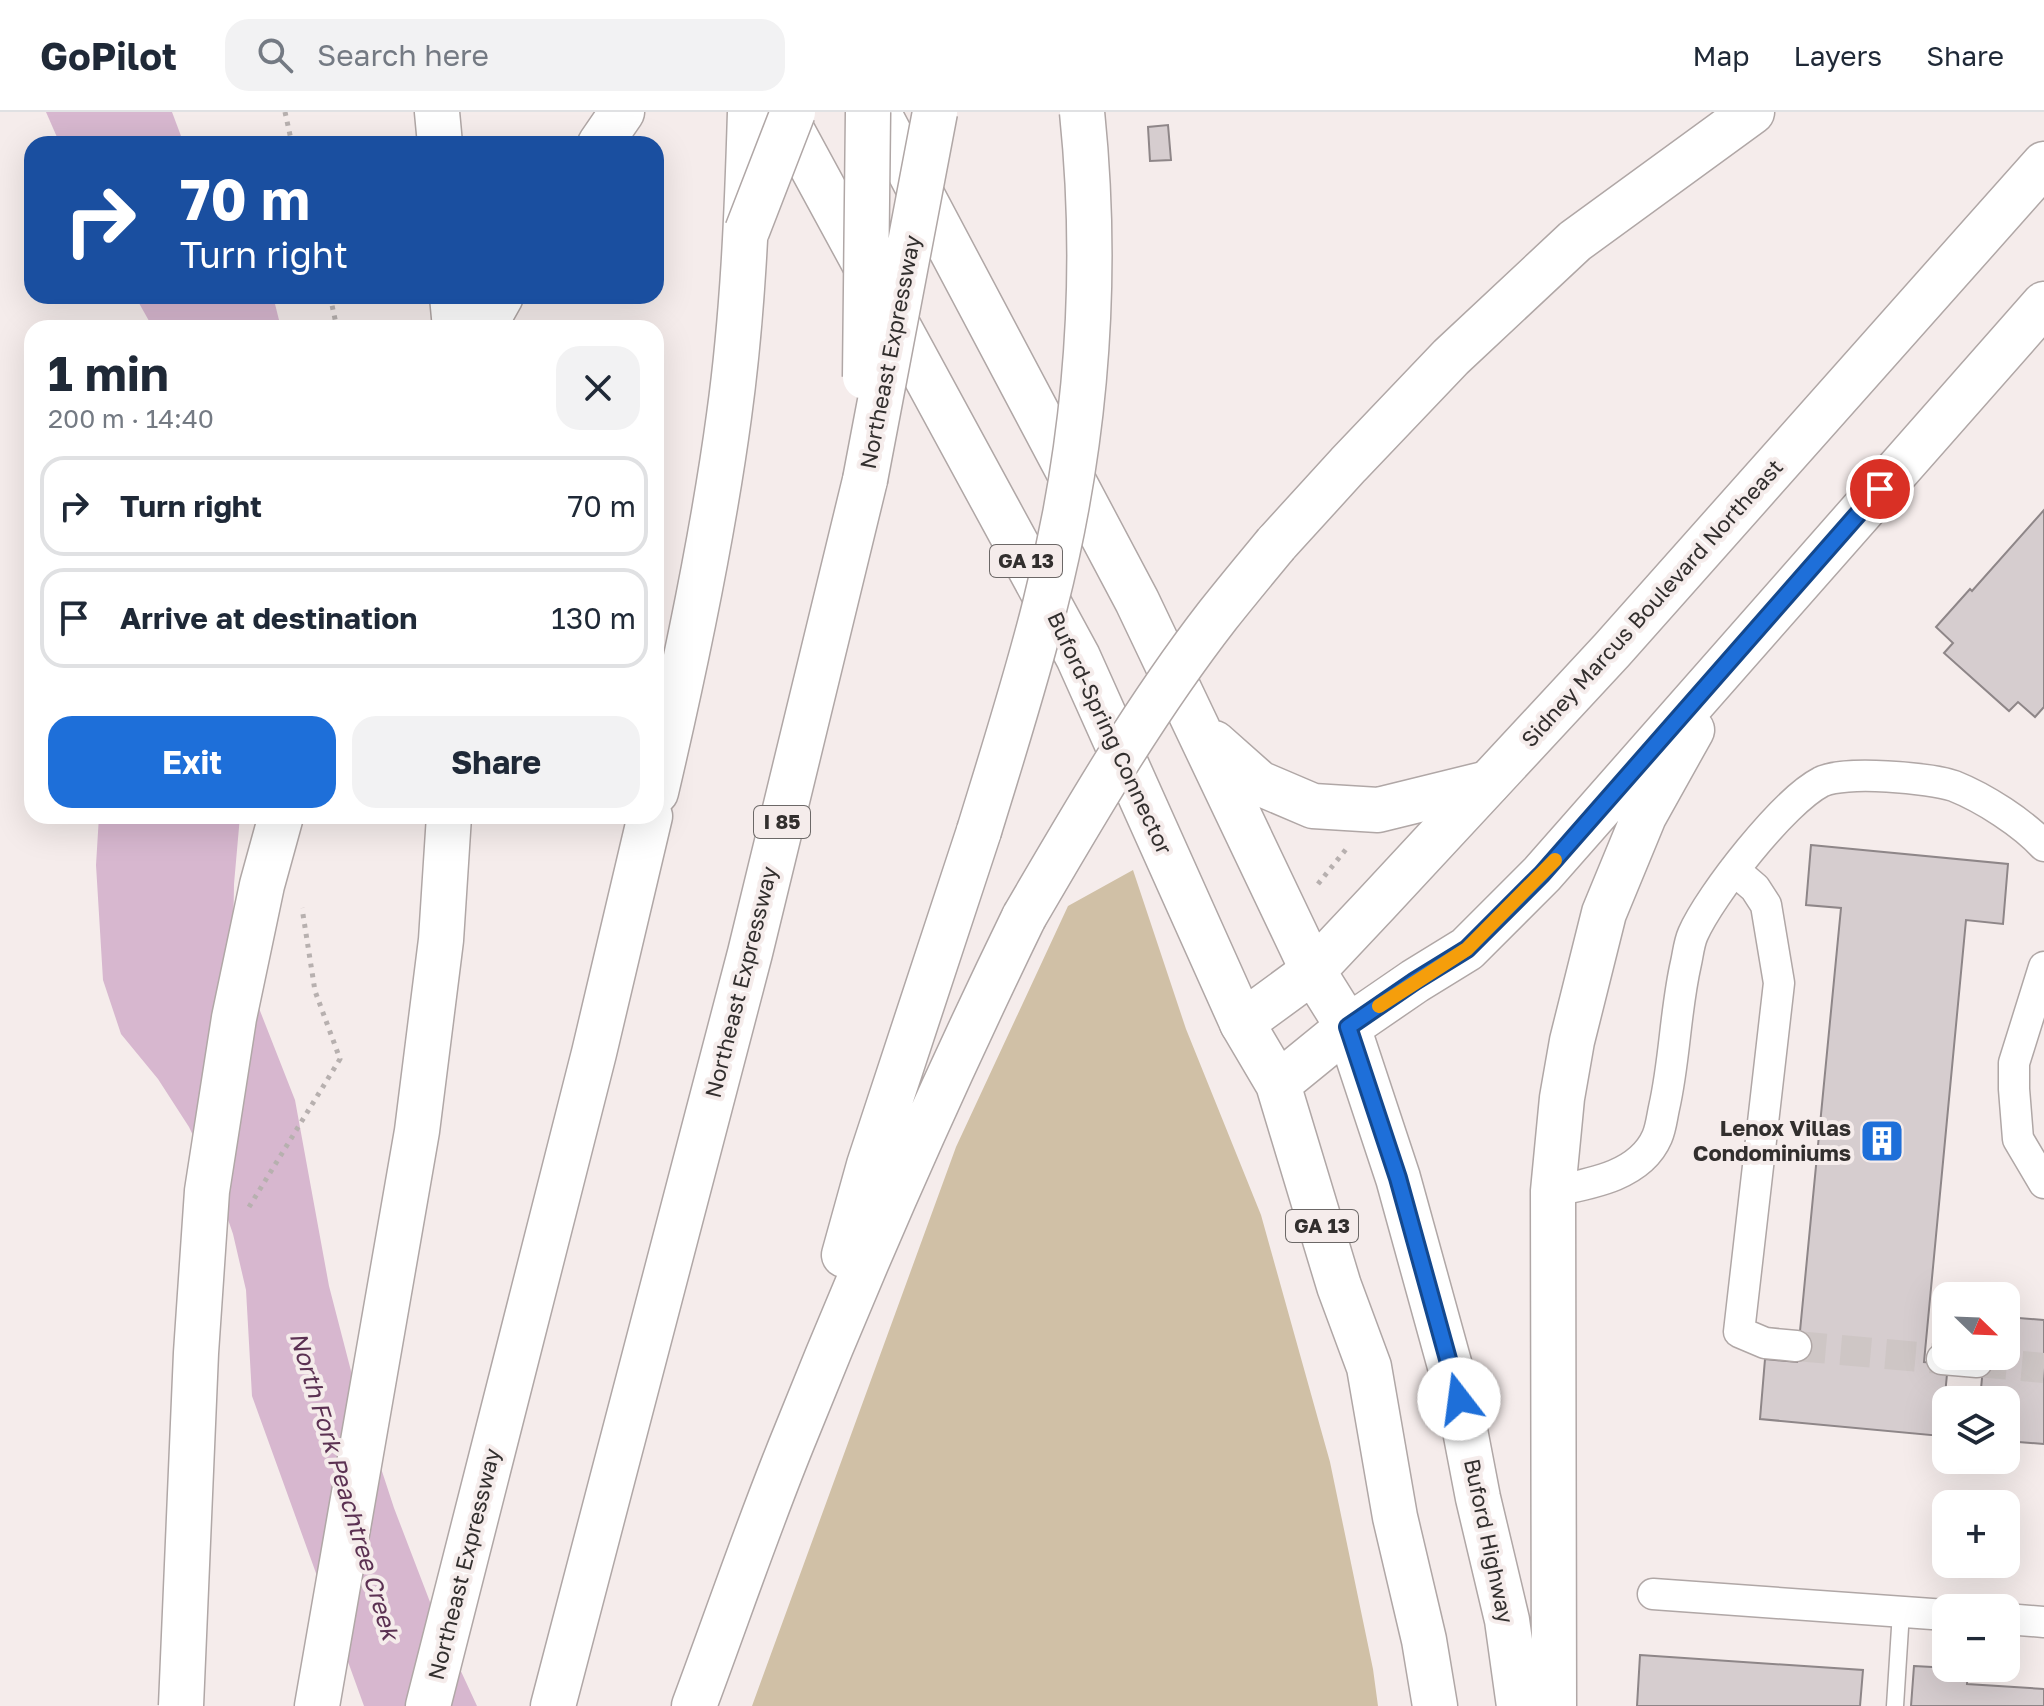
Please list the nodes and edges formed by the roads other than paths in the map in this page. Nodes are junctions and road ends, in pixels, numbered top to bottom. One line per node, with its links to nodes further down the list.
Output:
1 (437, 112): 11 (main road)
2 (622, 112): 12 (main road)
3 (750, 112): 14 (main road)
4 (782, 112): 28 (main road, Buford-Spring Connector / GA 13)
5 (793, 112): 14 (main road, bridge)
6 (868, 112): 16 (main road, bridge)
7 (878, 112): 18 (main road)
8 (935, 112): 16 (main road, Northeast Expressway / I 85, bridge)
9 (1082, 112): 34 (main road, bridge)
10 (1752, 112): 34 (main road, bridge)
11 (439, 136)
12 (606, 136)
13 (2044, 164): 20 (main road, Sidney Marcus Boulevard Northeast)
14 (747, 231): 19 (main road)
15 (2044, 304): 17 (main road)
16 (865, 480): 43 (main road, Northeast Expressway / I 85)
17 (1737, 651): 29 (main road); 32 (main road)
18 (1198, 729): 20 (main road); 27 (main road)
19 (664, 756)
20 (1488, 783): 27 (main road, Sidney Marcus Boulevard Northeast)
21 (279, 824): 40 (main road, bridge)
22 (448, 824): 41 (main road)
23 (648, 824): 42 (main road, Northeast Expressway)
24 (2044, 846): 25 (street)
25 (1734, 870): 32 (street); 33 (street)
26 (2044, 967): 31 (street)
27 (1313, 971): 28 (main road, Sidney Marcus Boulevard Northeast); 29 (main road, Buford Highway)
28 (1242, 1023): 30 (main road, GA 13)
29 (1348, 1027): 30 (main road); 46 (main road, Buford Highway)
30 (1278, 1084): 45 (main road, GA 13)
31 (2044, 1183)
32 (1553, 1191): 47 (main road)
33 (1796, 1346)
34 (795, 1435): 44 (main road)
35 (1653, 1594): 36 (street)
36 (1901, 1612): 37 (street); 48 (lane)
37 (1932, 1614)
38 (2020, 1620): 39 (street)
39 (2044, 1622)
40 (181, 1706)
41 (317, 1706)
42 (428, 1706)
43 (553, 1706)
44 (694, 1706)
45 (1435, 1706)
46 (1519, 1706)
47 (1554, 1706)
48 (1895, 1706)

